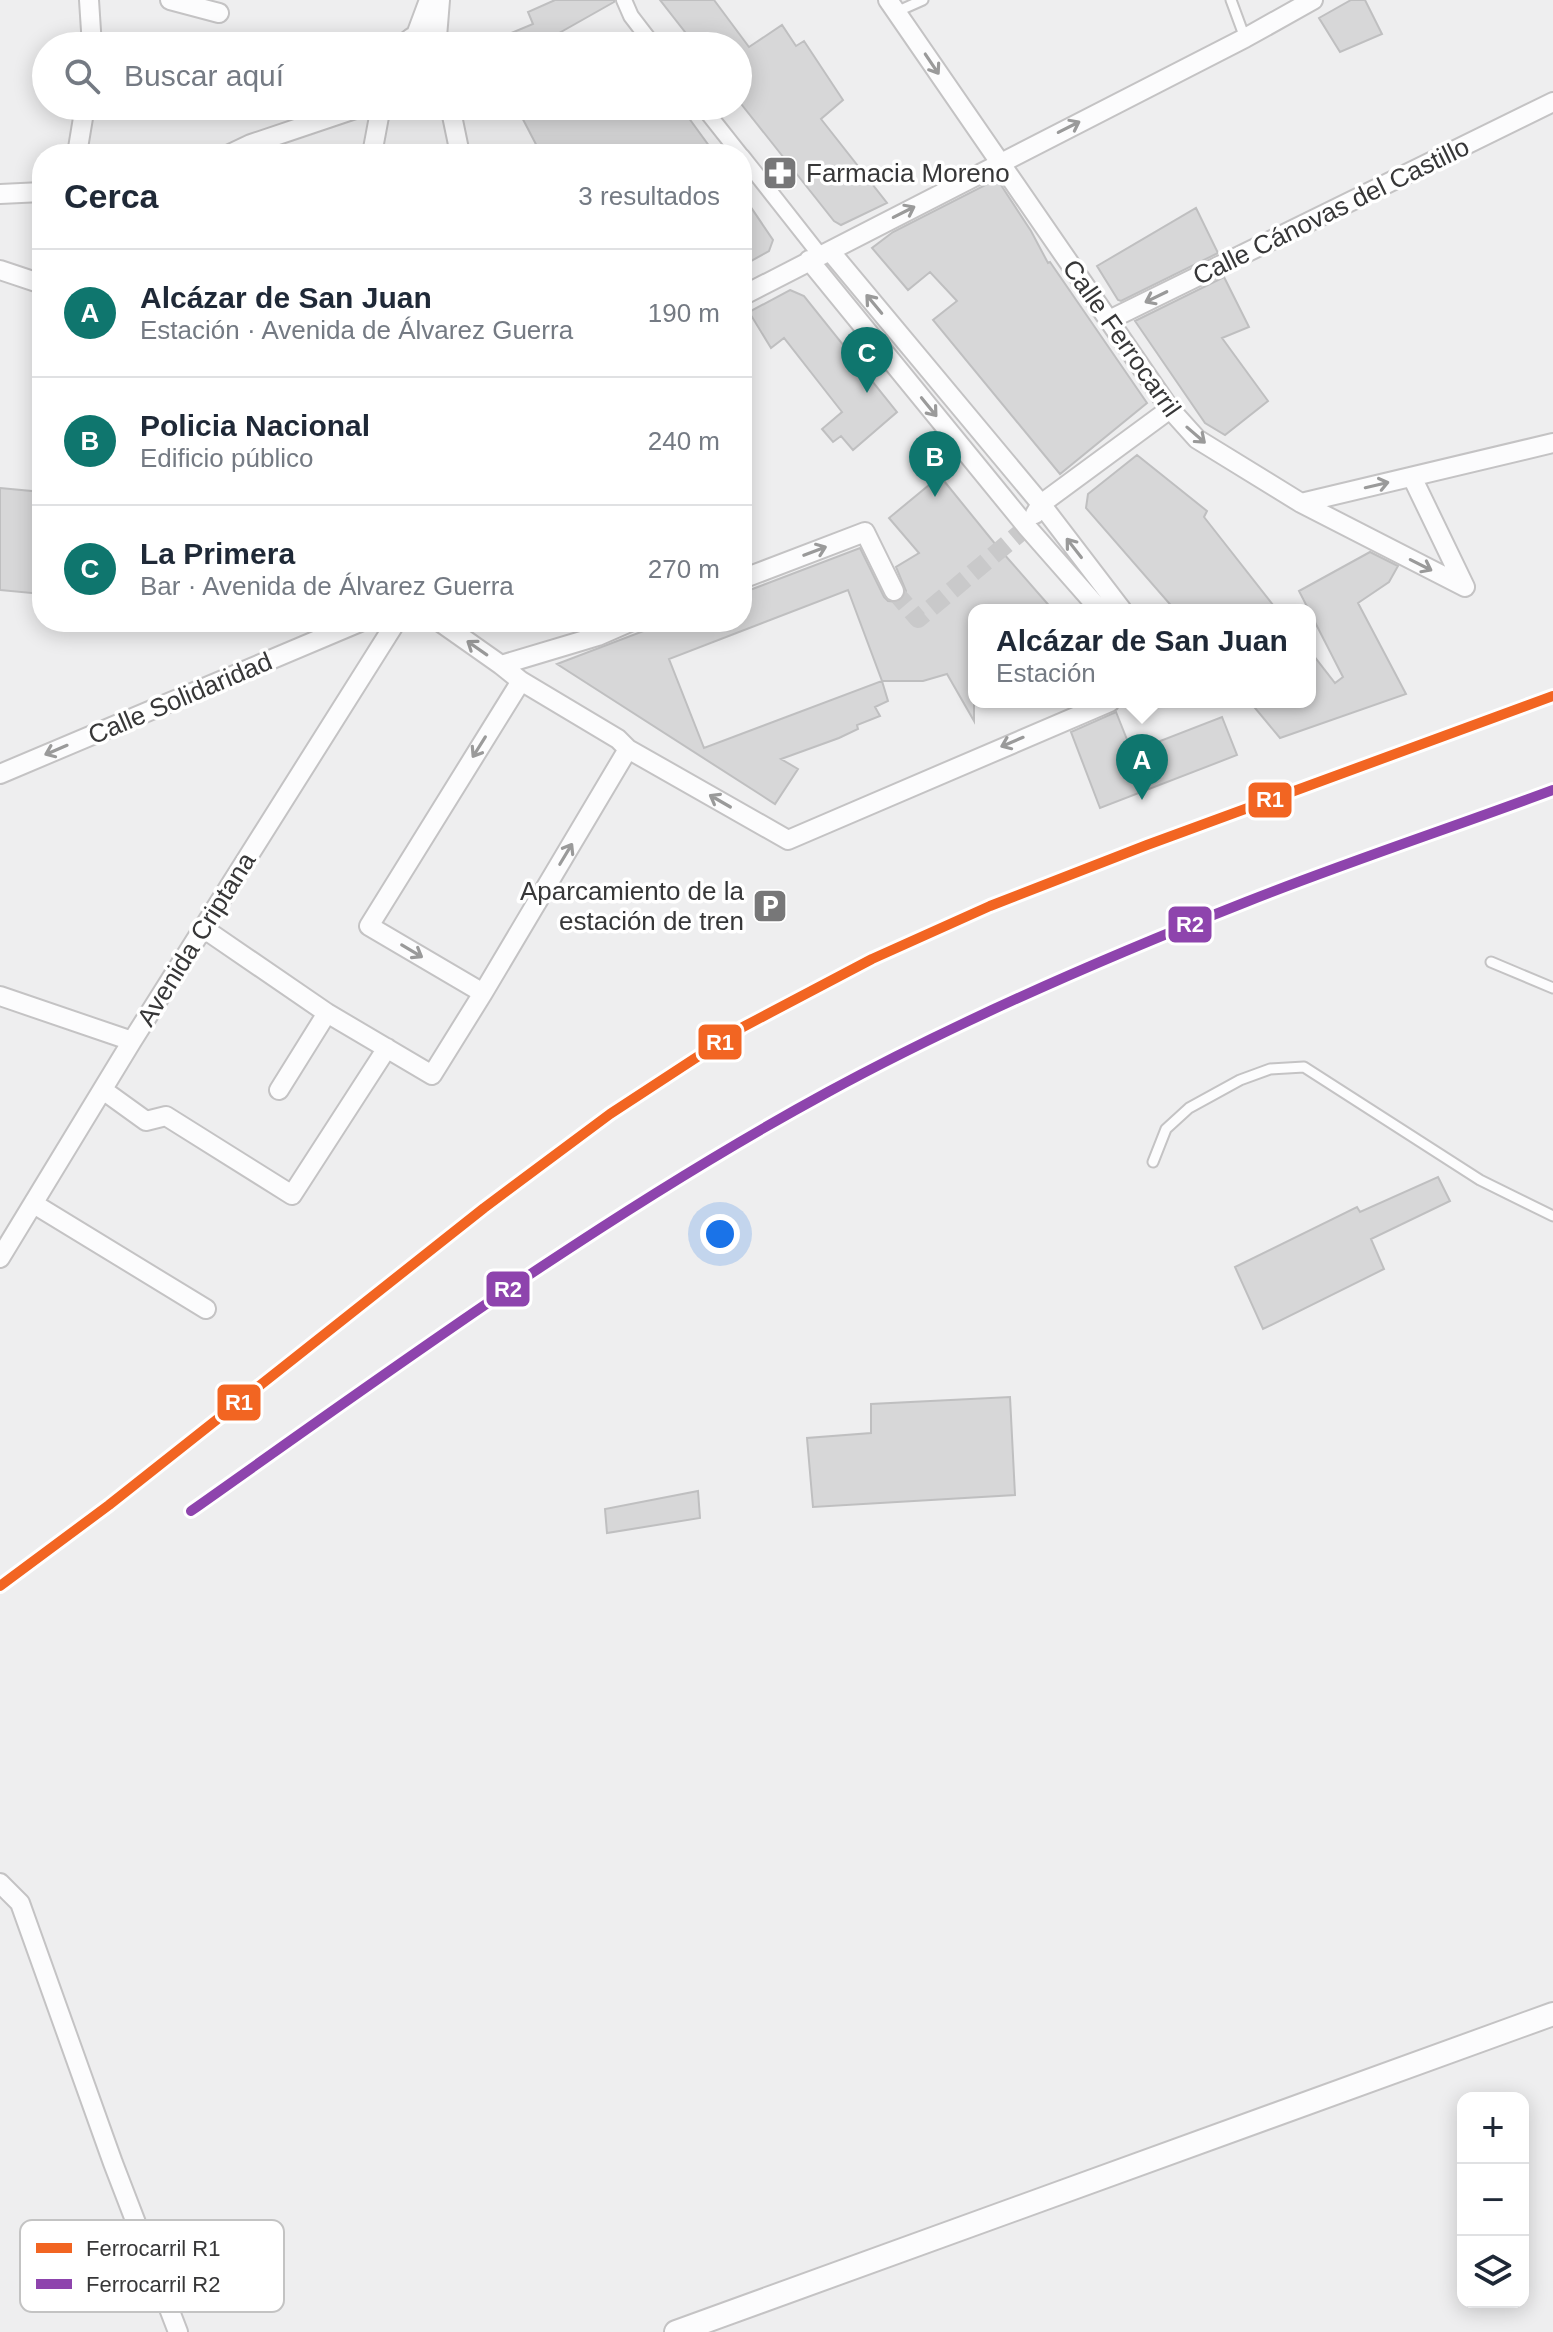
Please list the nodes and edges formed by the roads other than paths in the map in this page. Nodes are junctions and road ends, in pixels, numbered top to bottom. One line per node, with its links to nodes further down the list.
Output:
1 (89, 0): 11 (street)
2 (170, 0): 10 (street)
3 (429, 0): 12 (street)
4 (440, 0): 13 (street)
5 (624, 0): 14 (street)
6 (923, 0): 9 (lane)
7 (1231, 0): 15 (lane)
8 (1313, 0): 15 (street)
9 (892, 6): 27 (street, Calle Ferrocarril, one-way to 27)
10 (219, 13)
11 (91, 32)
12 (414, 32)
13 (441, 32)
14 (643, 32)
15 (1245, 38): 27 (street, one-way to 15)
16 (1553, 102): 35 (street, Calle Cánovas del Castillo, one-way to 35)
17 (83, 120): 22 (street)
18 (322, 120): 23 (street)
19 (378, 120): 24 (street)
20 (453, 120): 25 (street)
21 (713, 120): 26 (street)
22 (79, 144)
23 (251, 144)
24 (374, 144)
25 (458, 144)
26 (732, 144)
27 (1000, 163): 31 (street, one-way to 27); 35 (street, Calle Ferrocarril)
28 (752, 169): 31 (street)
29 (32, 192): 30 (street)
30 (0, 194)
31 (820, 255): 34 (street); 40 (street, one-way to 31); 41 (street, one-way to 41)
32 (0, 270): 33 (street)
33 (32, 281)
34 (752, 291)
35 (1109, 320): 36 (street, Calle Ferrocarril)
36 (1170, 409): 39 (street, Calle Ferrocarril, one-way to 39); 40 (street)
37 (1553, 443): 38 (street)
38 (1412, 477): 39 (street, one-way to 38); 39 (street, Calle Ferrocarril, one-way to 38)
39 (1301, 503)
40 (1041, 504): 41 (street); 45 (street, one-way to 40)
41 (1027, 527): 44 (street)
42 (752, 575): 43 (street, one-way to 43)
43 (894, 591)
44 (1095, 604)
45 (1117, 604)
46 (336, 632): 54 (street, Calle Solidaridad, one-way to 54)
47 (390, 632): 55 (street, Avenida Criptana)
48 (454, 632): 50 (street, one-way to 48)
49 (607, 632): 50 (street)
50 (501, 665): 51 (street)
51 (521, 681): 53 (street); 58 (street, one-way to 58)
52 (1096, 708): 53 (street, one-way to 53)
53 (628, 749): 58 (street, one-way to 53)
54 (0, 774)
55 (203, 928): 60 (street); 61 (street, Avenida Criptana)
56 (1491, 962): 57 (lane)
57 (1553, 988)
58 (483, 993): 62 (street)
59 (0, 996): 61 (street)
60 (327, 1013): 62 (street); 64 (street)
61 (132, 1041): 63 (street, Avenida Criptana)
62 (387, 1048): 63 (street)
63 (103, 1090): 66 (street, Avenida Criptana)
64 (279, 1090)
65 (1153, 1162): 67 (lane)
66 (34, 1204): 68 (street, Avenida Criptana); 69 (street)
67 (1553, 1216)
68 (0, 1258)
69 (206, 1309)
70 (0, 1883): 72 (street)
71 (1553, 2014): 75 (street)
72 (135, 2220)
73 (170, 2312): 74 (street)
74 (178, 2332)
75 (676, 2332)

